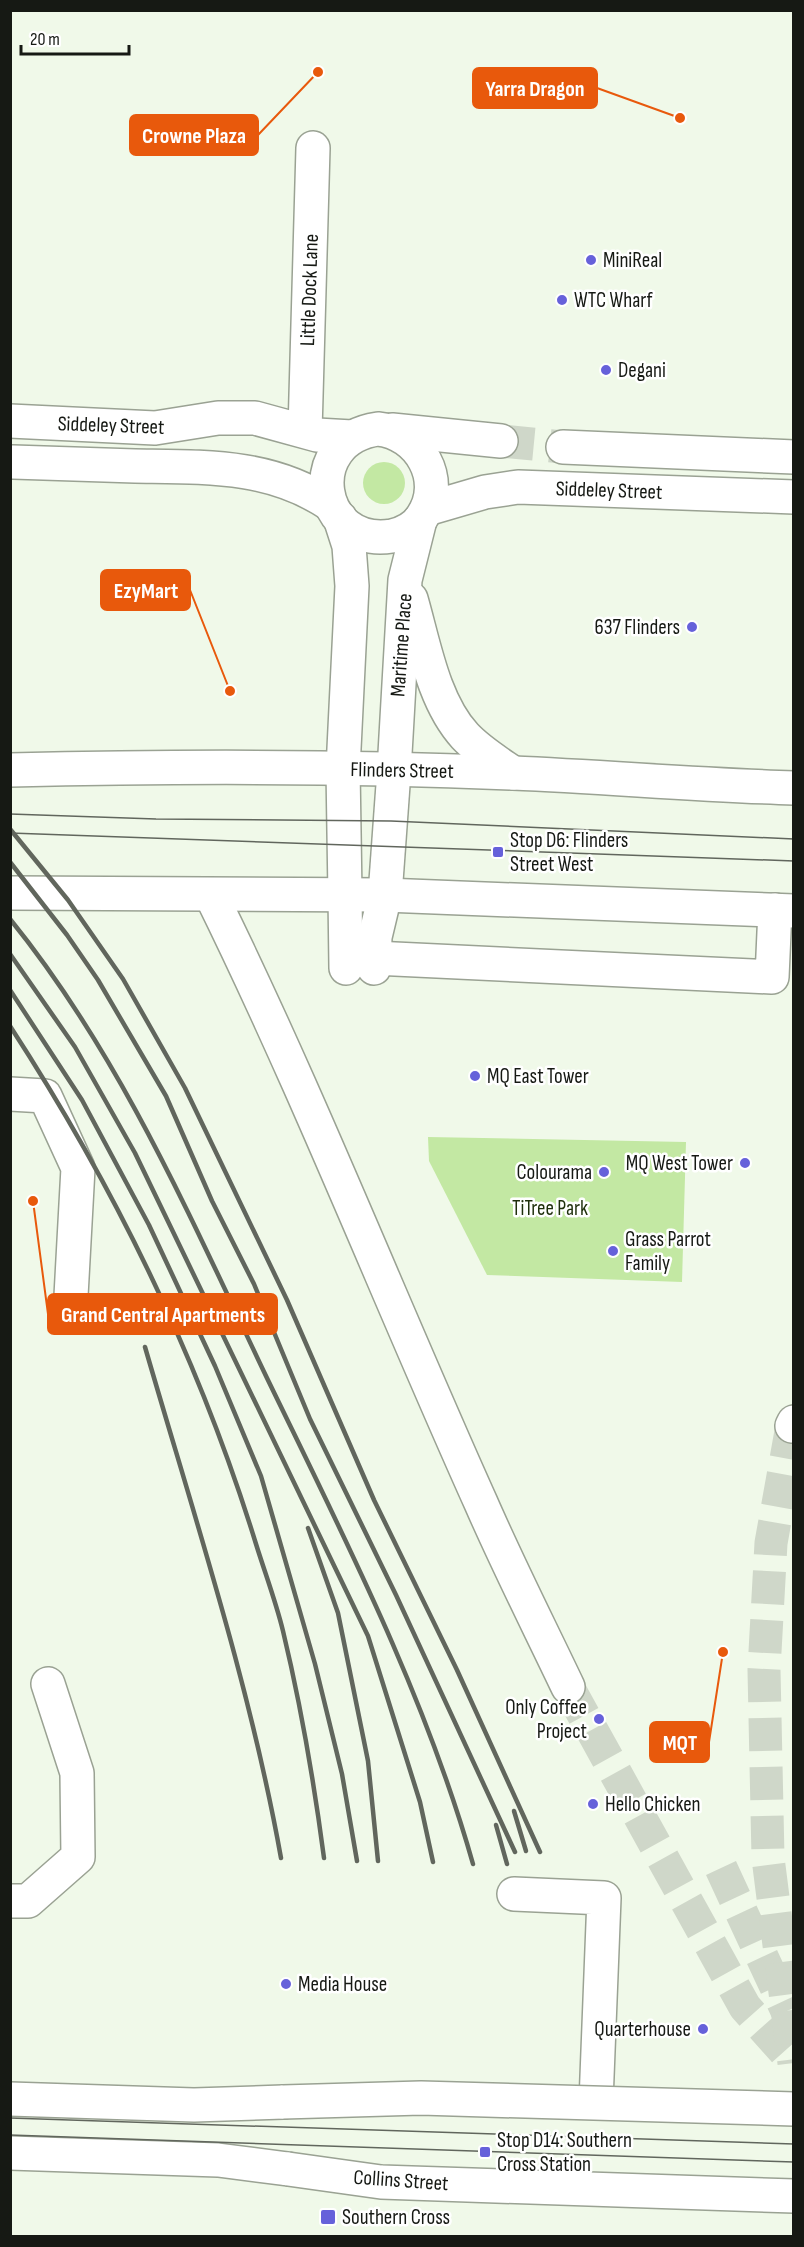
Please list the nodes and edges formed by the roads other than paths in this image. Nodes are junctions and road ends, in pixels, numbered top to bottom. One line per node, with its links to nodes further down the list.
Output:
1 (313, 148): 4 (street, Little Dock Lane)
2 (10, 421): 4 (street, Siddeley Street)
3 (384, 429): 5 (street); 6 (street); 12 (street)
4 (305, 431): 5 (street, Siddeley Street)
5 (352, 437): 11 (street)
6 (501, 441)
7 (563, 447): 8 (street, Siddeley Street)
8 (794, 456)
9 (10, 462): 11 (street, Siddeley Street)
10 (794, 496): 12 (street, Siddeley Street)
11 (335, 512): 12 (street); 16 (street)
12 (423, 514): 13 (street, Maritime Place)
13 (405, 580): 18 (street, Maritime Place); 19 (street)
14 (10, 754): 15 (street)
15 (45, 769): 16 (street, Flinders Street); 17 (street, Flinders Street)
16 (343, 769): 18 (street, Flinders Street); 23 (street)
17 (10, 770)
18 (394, 771): 19 (street, Flinders Street); 24 (street, Maritime Place)
19 (513, 773): 20 (street, Flinders Street)
20 (794, 788)
21 (10, 893): 22 (street)
22 (211, 895): 23 (street); 30 (street)
23 (345, 895): 24 (street); 26 (street)
24 (385, 896): 25 (street); 26 (street, Maritime Place)
25 (784, 911): 26 (street)
26 (365, 964)
27 (10, 1094): 28 (street)
28 (71, 1296)
29 (48, 1684): 32 (street)
30 (568, 1687)
31 (514, 1894): 34 (street)
32 (10, 1900)
33 (10, 2099): 34 (street, bridge)
34 (596, 2102): 35 (street, bridge)
35 (794, 2109)
36 (10, 2152): 37 (street, Collins Street, bridge)
37 (794, 2196)

